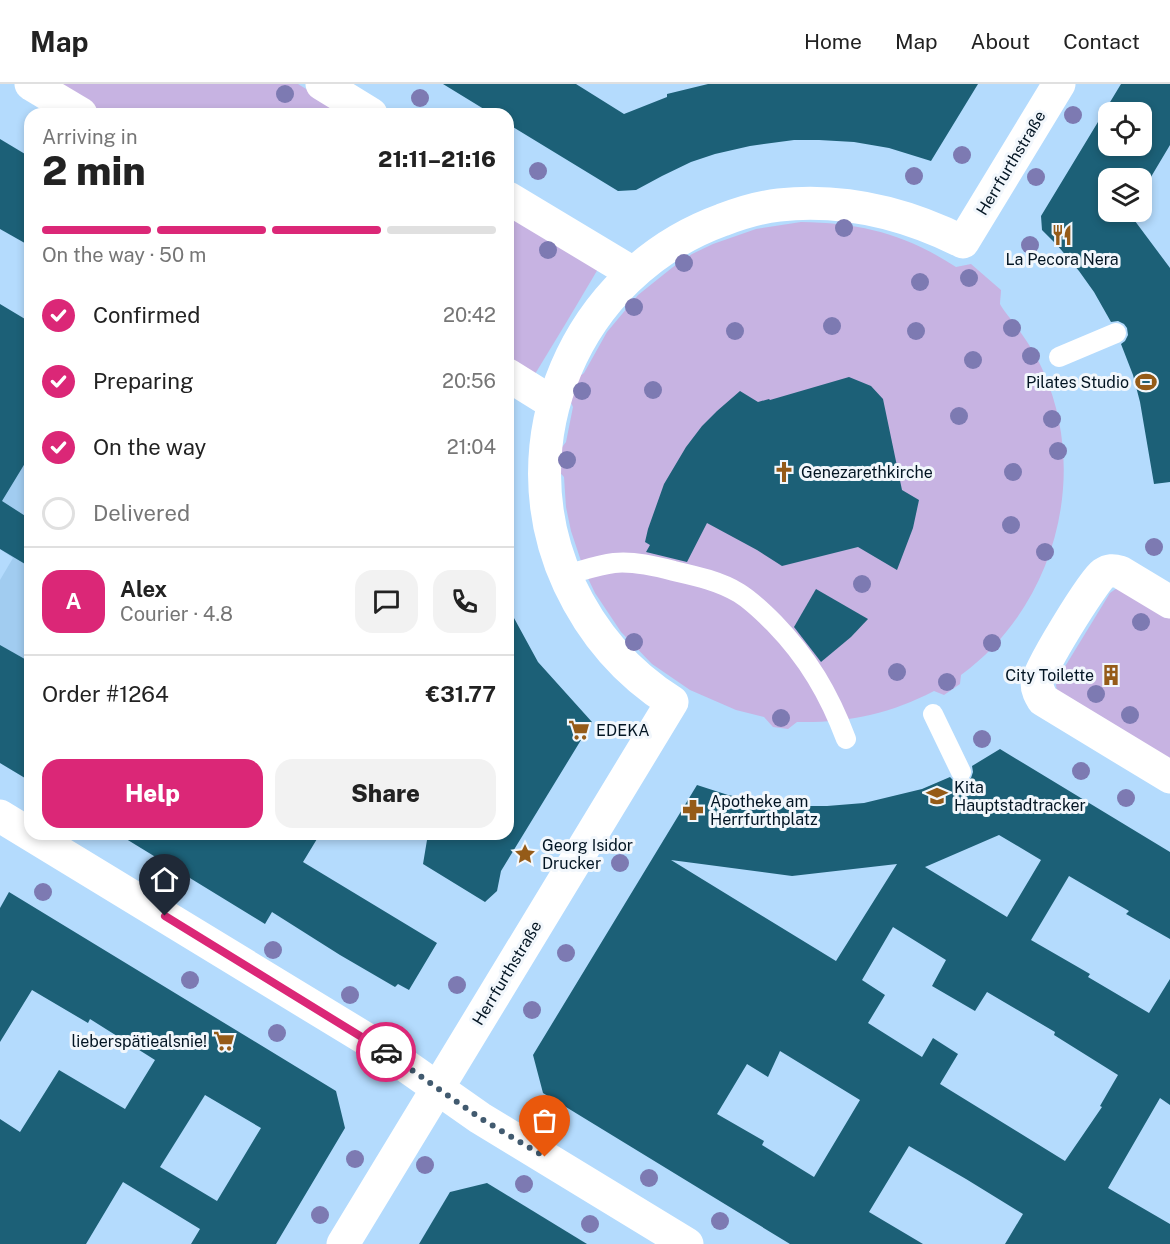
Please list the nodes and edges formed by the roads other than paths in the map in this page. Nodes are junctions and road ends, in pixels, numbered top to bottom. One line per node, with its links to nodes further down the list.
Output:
1 (32, 84): 4 (street)
2 (322, 84): 5 (street)
3 (1059, 84): 7 (street, Herrfurthstraße)
4 (71, 108)
5 (361, 108)
6 (514, 202): 7 (street)
7 (633, 273): 11 (street)
8 (1116, 333): 9 (lane)
9 (1059, 357)
10 (514, 379): 11 (street)
11 (553, 403): 12 (street)
12 (565, 575): 15 (lane); 21 (street, Herrfurthstraße)
13 (1170, 602): 17 (street)
14 (933, 714): 16 (lane)
15 (846, 739)
16 (961, 772)
17 (1170, 777)
18 (0, 816): 19 (street)
19 (24, 831)
20 (39, 840): 21 (street)
21 (438, 1088): 22 (street, Herrfurthstraße); 23 (street)
22 (343, 1244)
23 (687, 1244)

